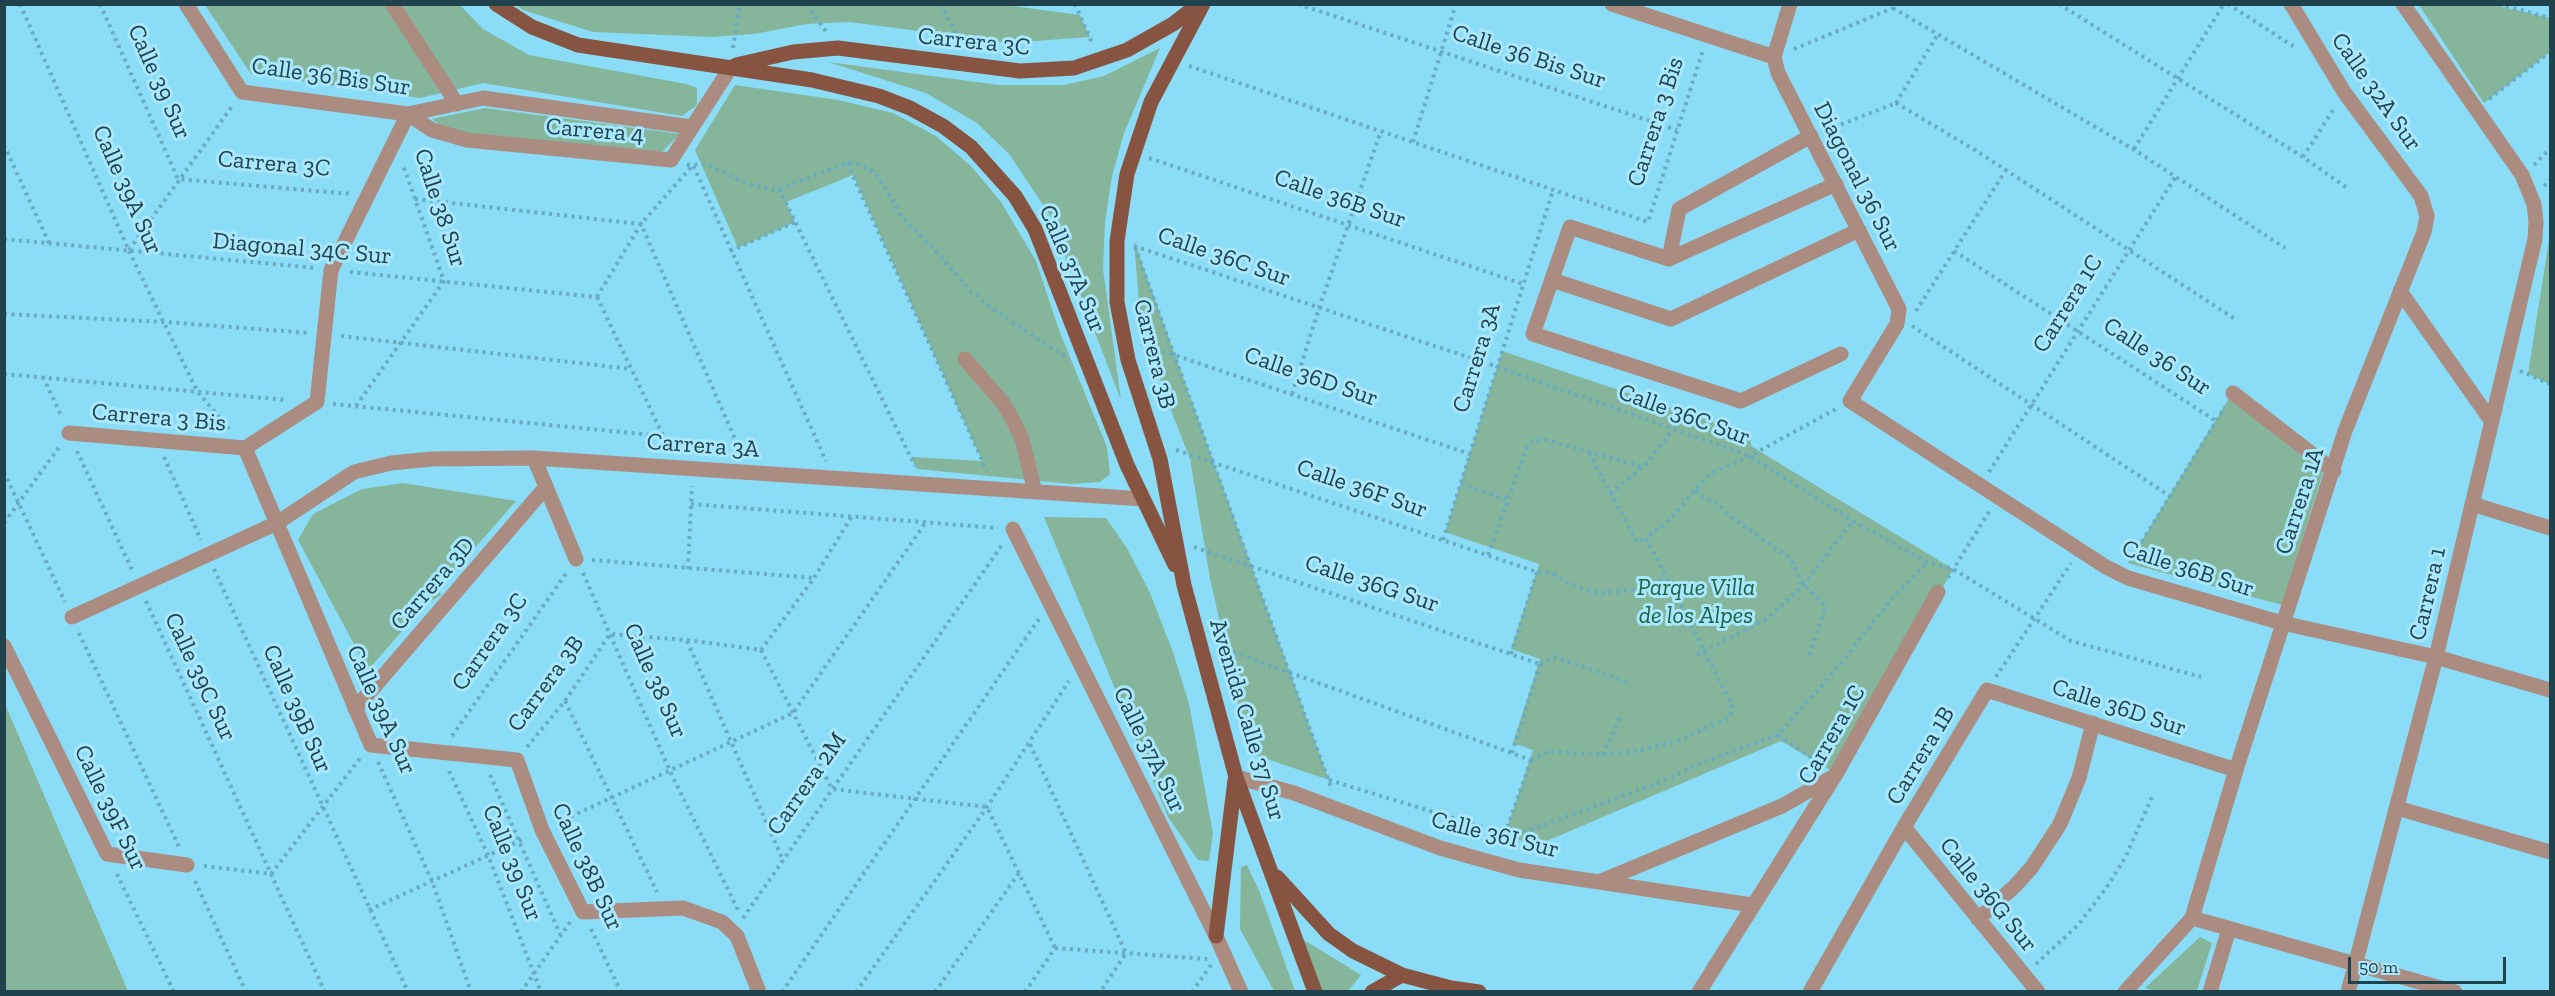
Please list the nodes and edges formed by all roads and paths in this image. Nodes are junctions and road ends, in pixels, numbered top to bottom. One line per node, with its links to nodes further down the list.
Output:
1 (20, 4): 74 (path, Calle 39A Sur)
2 (100, 4): 56 (path, Calle 39 Sur)
3 (186, 4): 35 (street, Calle 36 Bis Sur)
4 (392, 4): 38 (street)
5 (496, 4): 33 (main road, Calle 37A Sur)
6 (740, 4): 25 (path)
7 (807, 4): 24 (path)
8 (941, 4): 27 (path)
9 (1076, 4): 26 (path)
10 (1201, 4): 33 (main road, Carrera 3C); 158 (main road, Carrera 3B)
11 (1298, 4): 28 (path, Calle 36 Bis Sur)
12 (1456, 4): 28 (path)
13 (1612, 4): 23 (street)
14 (1790, 4): 31 (street)
15 (2059, 4): 34 (path)
16 (2226, 4): 29 (path); 34 (path)
17 (2291, 4): 36 (street, Calle 32A Sur)
18 (2403, 4): 39 (street)
19 (2499, 4): 21 (path)
20 (1894, 6): 22 (path); 31 (path)
21 (2550, 18)
22 (1938, 34): 37 (path); 48 (path)
23 (1708, 35): 31 (street); 42 (path, Carrera 3 Bis)
24 (832, 40)
25 (733, 48)
26 (1095, 48)
27 (964, 51)
28 (1442, 52): 42 (path, Calle 36 Bis Sur); 46 (path)
29 (2302, 52)
30 (2550, 52): 39 (path)
31 (1774, 57): 44 (street, Diagonal 36 Sur)
32 (1180, 63): 43 (path)
33 (731, 67): 41 (street); 94 (main road, Calle 37A Sur)
34 (2179, 80): 48 (path); 50 (path)
35 (242, 92): 40 (street, Calle 36 Bis Sur); 56 (path)
36 (2344, 92): 50 (path); 63 (street, Calle 32A Sur)
37 (1896, 103): 44 (path); 54 (path)
38 (457, 104): 40 (street, Calle 36 Bis Sur); 41 (street, Calle 36 Bis Sur)
39 (2476, 109): 92 (street, Carrera 1)
40 (408, 114): 45 (street); 51 (street, Carrera 4)
41 (692, 127): 51 (street)
42 (1677, 130): 60 (path, Carrera 3 Bis)
43 (1381, 131): 46 (path); 66 (path)
44 (1811, 136): 57 (street, Diagonal 36 Sur); 77 (street)
45 (394, 142): 61 (street); 62 (path, Calle 38 Sur)
46 (1413, 142): 60 (path)
47 (4, 145): 69 (path)
48 (2133, 149): 55 (path)
49 (1142, 156): 66 (path, Calle 36B Sur)
50 (2303, 157): 58 (path)
51 (671, 160): 53 (path, Carrera 4)
52 (847, 163): 59 (path); 94 (path); 124 (path)
53 (693, 165): 59 (path, Carrera 4); 65 (path); 75 (path)
54 (2006, 170): 73 (path); 76 (path)
55 (2176, 176): 72 (path); 73 (path, Carrera 1C)
56 (178, 178): 61 (path, Carrera 3C); 74 (path)
57 (1836, 184): 67 (street, Diagonal 36 Sur); 77 (street)
58 (2347, 188)
59 (779, 189): 64 (path)
60 (1553, 190): 81 (path, Carrera 3A)
61 (367, 195): 78 (street)
62 (415, 199): 65 (path); 80 (path, Calle 38 Sur)
63 (2424, 204): 82 (street, Carrera 1A)
64 (795, 222): 75 (path); 120 (path)
65 (641, 224): 83 (path); 118 (path)
66 (1347, 225): 81 (path, Calle 36B Sur); 84 (path)
67 (1859, 230): 79 (street); 86 (street, Diagonal 36 Sur)
68 (4, 239): 69 (path, Diagonal 34C Sur)
69 (49, 243): 74 (path, Diagonal 34C Sur)
70 (1127, 244): 71 (path, Calle 36C Sur)
71 (1135, 246): 84 (path, Calle 36C Sur); 90 (path)
72 (2285, 248)
73 (2129, 250): 85 (path); 87 (path, Carrera 1C)
74 (129, 251): 78 (path, Diagonal 34C Sur); 107 (path, Calle 39A Sur)
75 (730, 251): 119 (path)
76 (1954, 251): 86 (path); 87 (path, Calle 36 Sur)
77 (1669, 259): 79 (street)
78 (331, 270): 80 (path, Diagonal 34C Sur); 107 (street)
79 (1552, 280): 89 (street)
80 (444, 281): 83 (path, Diagonal 34C Sur); 101 (path, Calle 38 Sur)
81 (1523, 284): 93 (path, Carrera 3A)
82 (2400, 291): 103 (street); 116 (street, Carrera 1A)
83 (597, 297): 115 (path)
84 (1319, 308): 93 (path, Calle 36C Sur); 98 (path)
85 (2235, 319)
86 (1904, 321): 99 (street); 100 (path)
87 (2077, 332): 100 (path, Carrera 1C); 102 (path, Calle 36 Sur)
88 (1137, 342): 90 (path, Calle 36D Sur)
89 (1841, 354)
90 (1174, 355): 98 (path, Calle 36D Sur); 113 (path)
91 (965, 359): 126 (street)
92 (2505, 365): 96 (path); 103 (street, Carrera 1)
93 (1498, 367): 104 (path, Calle 36C Sur); 110 (path, Carrera 3A)
94 (1092, 374): 130 (main road, Calle 37A Sur)
95 (43, 377): 105 (path, Calle 39C Sur)
96 (2550, 384)
97 (2233, 393): 102 (path); 116 (street, Calle 36 Sur)
98 (1292, 394): 110 (path, Calle 36D Sur)
99 (1850, 401): 111 (path); 122 (street, Calle 36B Sur)
100 (2031, 405): 122 (path, Carrera 1C); 128 (path)
101 (356, 406)
102 (2216, 421): 128 (path)
103 (2492, 422): 134 (street, Carrera 1)
104 (1672, 430): 111 (path, Calle 36C Sur); 114 (path)
105 (69, 433): 106 (street, Carrera 3 Bis); 132 (path); 159 (path, Calle 39C Sur)
106 (156, 440): 107 (street, Carrera 3 Bis); 146 (path, Calle 39B Sur)
107 (245, 448): 139 (street, Calle 39A Sur)
108 (1172, 449): 113 (path, Calle 36F Sur)
109 (1589, 453): 114 (path); 127 (path); 131 (path)
110 (1470, 454): 121 (path, Carrera 3A)
111 (1750, 456): 125 (path); 136 (path, Calle 36C Sur)
112 (534, 458): 115 (street, Carrera 3A); 123 (street); 139 (street, Carrera 3A)
113 (1214, 463): 143 (path, Calle 36F Sur); 150 (path)
114 (1644, 467): 127 (path)
115 (686, 468): 118 (street, Carrera 3A); 133 (path)
116 (2334, 471): 164 (street, Carrera 1A)
117 (4, 472): 132 (path)
118 (750, 472): 119 (street, Carrera 3A)
119 (834, 478): 120 (street, Carrera 3A)
120 (924, 484): 124 (street, Carrera 3A)
121 (1461, 484): 131 (path); 143 (path, Carrera 3A)
122 (1980, 486): 129 (street, Calle 36B Sur)
123 (545, 488): 148 (street); 183 (street, Carrera 3D)
124 (995, 489): 126 (street, Carrera 3A)
125 (1696, 490): 142 (path); 157 (path)
126 (1035, 492): 130 (street, Carrera 3A)
127 (1610, 493): 142 (path)
128 (2170, 495): 154 (path)
129 (1998, 497): 145 (street, Calle 36B Sur); 152 (path)
130 (1143, 499): 158 (main road, Calle 37A Sur)
131 (1508, 500): 147 (path)
132 (20, 504): 138 (path); 162 (path)
133 (691, 504): 135 (path); 151 (path)
134 (2472, 504): 140 (street); 174 (street, Carrera 1)
135 (852, 516): 137 (path); 156 (path)
136 (1853, 521): 149 (path, Calle 36C Sur); 157 (path)
137 (926, 522): 141 (path); 184 (path)
138 (4, 523)
139 (277, 523): 146 (street, Carrera 3A); 183 (street, Calle 39A Sur)
140 (2550, 528)
141 (1013, 529): 161 (street, Calle 37A Sur); 202 (path, Carrera 2M)
142 (1646, 538): 155 (path)
143 (1443, 540): 147 (path, Calle 36F Sur)
144 (1190, 546): 150 (path, Calle 36G Sur)
145 (2080, 550): 154 (street, Calle 36B Sur); 163 (path)
146 (208, 555): 159 (street, Carrera 3A); 206 (path, Calle 39B Sur)
147 (1488, 555): 153 (path, Calle 36F Sur)
148 (576, 559): 151 (path); 165 (path, Calle 38 Sur); 191 (path, Carrera 3C)
149 (1927, 562): 152 (path, Calle 36C Sur); 187 (path)
150 (1252, 568): 171 (path, Calle 36G Sur); 177 (path)
151 (688, 569): 156 (path)
152 (1953, 569): 160 (path); 163 (path, Calle 36C Sur)
153 (1537, 572): 155 (path, Calle 36F Sur); 171 (path)
154 (2121, 575): 164 (street, Calle 36B Sur)
155 (1665, 577): 170 (path)
156 (813, 578): 169 (path)
157 (1804, 584): 170 (path); 173 (path)
158 (1184, 585): 166 (main road, Avenida Calle 37 Sur)
159 (139, 586): 162 (street, Carrera 3A); 221 (path, Calle 39C Sur)
160 (1938, 592): 199 (street, Carrera 1C)
161 (1050, 603): 175 (street, Calle 37A Sur); 204 (path)
162 (72, 617): 218 (path)
163 (2034, 619): 178 (path, Calle 36C Sur); 180 (path)
164 (2282, 623): 174 (street, Calle 36B Sur); 197 (street, Carrera 1A)
165 (610, 634): 167 (path); 182 (path, Carrera 3B); 198 (path, Calle 38 Sur)
166 (1199, 639): 177 (path); 200 (main road, Avenida Calle 37 Sur)
167 (687, 640): 169 (path); 188 (path)
168 (4, 646): 215 (street, Calle 39F Sur)
169 (762, 650): 184 (path)
170 (1704, 650): 172 (path); 194 (path)
171 (1511, 654): 176 (path, Calle 36G Sur)
172 (1697, 655)
173 (1809, 656)
174 (2436, 657): 181 (street, Calle 36B Sur); 208 (street, Carrera 1)
175 (1080, 663): 189 (path); 233 (street, Calle 37A Sur)
176 (1540, 664): 179 (path); 192 (path)
177 (1290, 672): 192 (path); 201 (path)
178 (2201, 677)
179 (1629, 683)
180 (1987, 690): 186 (street, Calle 36D Sur); 210 (street, Carrera 1B)
181 (2550, 690)
182 (565, 701): 195 (path, Carrera 3B); 205 (path)
183 (355, 709): 190 (street, Calle 39A Sur)
184 (793, 713): 188 (path); 202 (path)
185 (1620, 717): 194 (path)
186 (2093, 723): 197 (street, Calle 36D Sur); 230 (street)
187 (1778, 735): 199 (path); 212 (path)
188 (732, 742): 198 (path); 217 (path)
189 (1029, 743): 207 (path); 235 (path)
190 (370, 745): 191 (street); 206 (path); 222 (path, Calle 39A Sur)
191 (441, 752): 193 (street); 216 (path, Calle 39 Sur)
192 (1512, 753): 196 (path)
193 (482, 755): 195 (street); 213 (path)
194 (1603, 755): 196 (path)
195 (517, 760): 211 (street, Calle 38B Sur)
196 (1531, 760): 212 (path)
197 (2236, 770): 229 (street, Carrera 1A)
198 (670, 771): 205 (path); 228 (path, Calle 38 Sur)
199 (1836, 774): 223 (street); 224 (street, Carrera 1C)
200 (1236, 777): 209 (street, Calle 36I Sur); 219 (main road, Avenida Calle 37 Sur); 233 (main road)
201 (1329, 780): 209 (path); 212 (path, Calle 36I Sur)
202 (832, 789): 204 (path); 217 (path, Carrera 2M)
203 (2152, 797): 238 (path)
204 (916, 798): 207 (path); 249 (path)
205 (612, 799): 211 (path); 225 (path)
206 (321, 806): 221 (path); 226 (path, Calle 39B Sur)
207 (987, 807): 220 (path); 250 (path)
208 (2397, 808): 214 (street); 236 (street, Carrera 1)
209 (1340, 810): 223 (street, Calle 36I Sur)
210 (1904, 827): 230 (street, Calle 36G Sur); 260 (street, Carrera 1B)
211 (542, 830): 213 (path); 227 (street, Calle 38B Sur)
212 (1505, 834)
213 (520, 840): 216 (path); 239 (path)
214 (2550, 852)
215 (107, 854): 218 (street); 240 (path, Calle 39F Sur)
216 (488, 855): 222 (path); 239 (path, Calle 39 Sur)
217 (782, 858): 228 (path, Carrera 2M)
218 (187, 865): 221 (path); 241 (path)
219 (1271, 871): 237 (main road, Avenida Calle 37 Sur); 256 (main road)
220 (1019, 873): 234 (path); 251 (path)
221 (271, 874): 242 (path, Calle 39C Sur)
222 (432, 881): 226 (path); 244 (path, Calle 39A Sur)
223 (1599, 882): 224 (street, Calle 36I Sur)
224 (1752, 905): 259 (street, Carrera 1C)
225 (664, 907): 227 (street); 232 (street)
226 (369, 910): 243 (path, Calle 39B Sur)
227 (583, 912): 247 (path, Calle 38B Sur)
228 (742, 918): 232 (path, Carrera 2M)
229 (2192, 918): 231 (street); 262 (street)
230 (1978, 919): 238 (street, Calle 36G Sur)
231 (2229, 929): 236 (street); 263 (street)
232 (737, 936): 248 (street)
233 (1216, 936): 255 (street, Calle 37A Sur)
234 (1055, 948): 235 (path); 252 (path)
235 (1126, 953): 253 (path); 254 (path)
236 (2355, 964): 264 (street, Carrera 1); 265 (street)
237 (1402, 975): 257 (main road); 258 (main road, Avenida Calle 37 Sur)
238 (2024, 975): 261 (street, Calle 36G Sur)
239 (533, 976): 245 (path); 246 (path, Calle 39 Sur)
240 (174, 992)
241 (246, 992)
242 (325, 992)
243 (408, 992)
244 (471, 992)
245 (521, 992)
246 (541, 992)
247 (621, 992)
248 (759, 992)
249 (782, 992)
250 (856, 992)
251 (935, 992)
252 (1025, 992)
253 (1100, 992)
254 (1192, 992)
255 (1241, 992)
256 (1315, 992)
257 (1372, 992)
258 (1479, 992)
259 (1699, 992)
260 (1810, 992)
261 (2038, 992)
262 (2125, 992)
263 (2210, 992)
264 (2348, 992)
265 (2455, 992)

